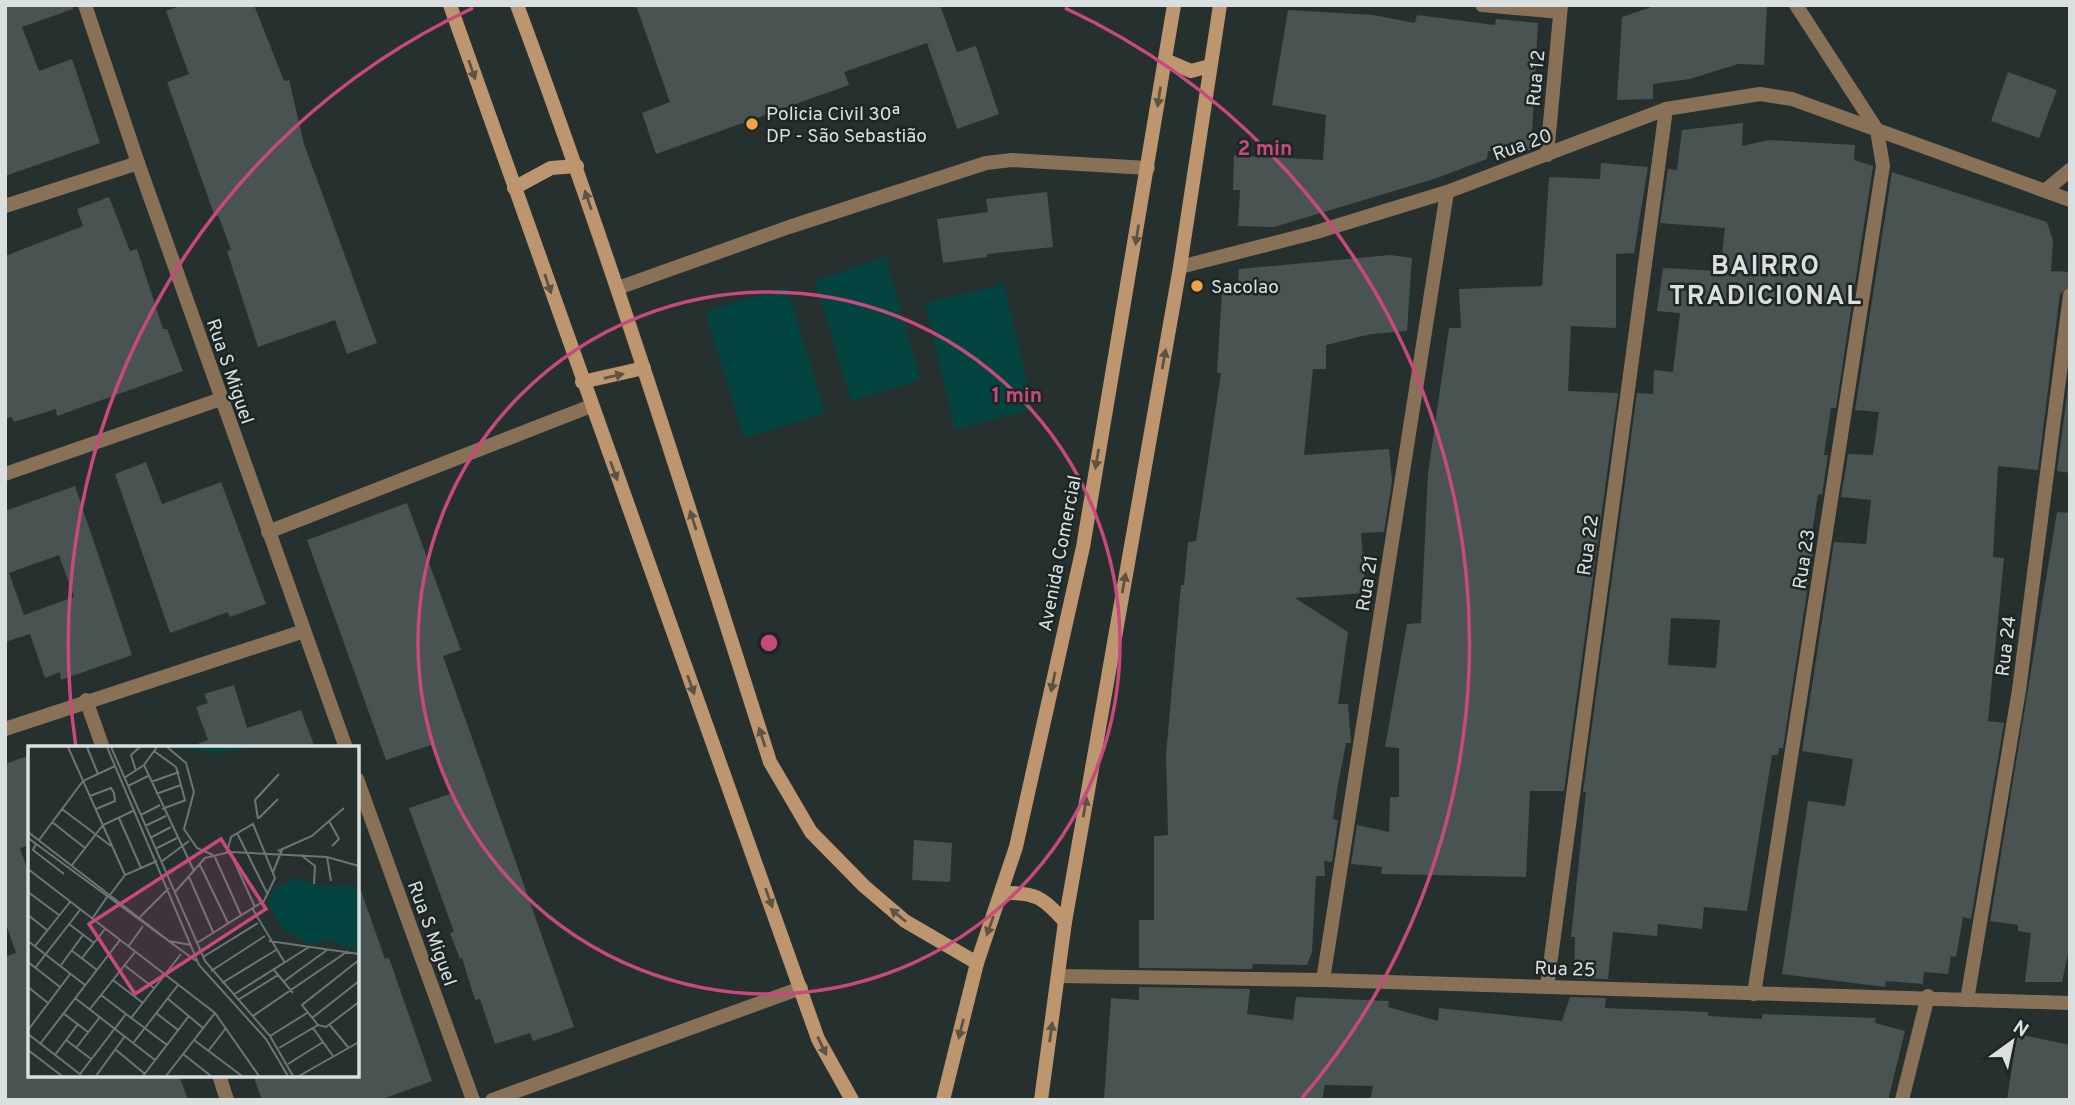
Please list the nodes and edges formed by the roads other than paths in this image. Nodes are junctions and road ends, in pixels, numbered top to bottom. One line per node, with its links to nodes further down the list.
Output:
1 (85, 5): 14 (street, Rua S Miguel)
2 (450, 5): 18 (street, one-way to 18)
3 (517, 5): 15 (street)
4 (1174, 5): 9 (street, Avenida Comercial)
5 (1220, 5): 10 (street)
6 (1482, 5): 8 (street)
7 (1796, 5): 12 (street)
8 (1561, 8): 13 (street, Rua 12)
9 (1165, 60): 10 (street); 16 (street, Avenida Comercial, one-way to 16)
10 (1210, 66): 23 (street)
11 (1666, 109): 12 (street, Rua 20); 13 (street, Rua 20); 43 (street, Rua 22)
12 (1877, 130): 19 (street); 45 (street, Rua 23)
13 (1548, 155): 20 (street, Rua 20)
14 (138, 163): 22 (street); 28 (street, Rua S Miguel)
15 (577, 166): 18 (street); 24 (street, one-way to 15)
16 (1148, 168): 24 (street); 38 (street, Avenida Comercial, one-way to 38)
17 (2070, 170): 19 (street)
18 (514, 188): 27 (street, one-way to 27)
19 (2046, 190): 21 (street)
20 (1447, 192): 23 (street, Rua 20); 42 (street, Rua 21)
21 (2070, 200)
22 (5, 206)
23 (1180, 267): 39 (street, one-way to 23)
24 (618, 288): 26 (street)
25 (2070, 295): 47 (street, Rua 24)
26 (644, 368): 27 (street, one-way to 26); 40 (street, one-way to 26)
27 (582, 382): 29 (street)
28 (221, 399): 30 (street); 31 (street, Rua S Miguel)
29 (591, 406): 31 (street); 44 (street, one-way to 44)
30 (5, 474)
31 (268, 532): 32 (street, Rua S Miguel)
32 (304, 631): 33 (street); 36 (street, Rua S Miguel)
33 (86, 701): 34 (street); 35 (street)
34 (5, 729)
35 (102, 746)
36 (345, 746)
37 (359, 785): 51 (street, Rua S Miguel)
38 (1002, 893): 39 (street); 40 (street, Avenida Comercial, one-way to 40)
39 (1065, 922): 41 (street)
40 (977, 963): 54 (street, Avenida Comercial, one-way to 54)
41 (1059, 976): 42 (street, Rua 25); 55 (street, one-way to 41)
42 (1323, 980): 43 (street, Rua 25)
43 (1546, 987): 45 (street, Rua 25)
44 (801, 988): 52 (street); 53 (street, one-way to 53)
45 (1754, 994): 46 (street, Rua 25)
46 (1928, 996): 47 (street, Rua 25); 56 (street)
47 (1967, 1000): 48 (street, Rua 25)
48 (2070, 1003)
49 (220, 1077): 50 (street)
50 (227, 1100)
51 (472, 1100)
52 (492, 1100)
53 (852, 1100)
54 (943, 1100)
55 (1041, 1100)
56 (1902, 1100)

